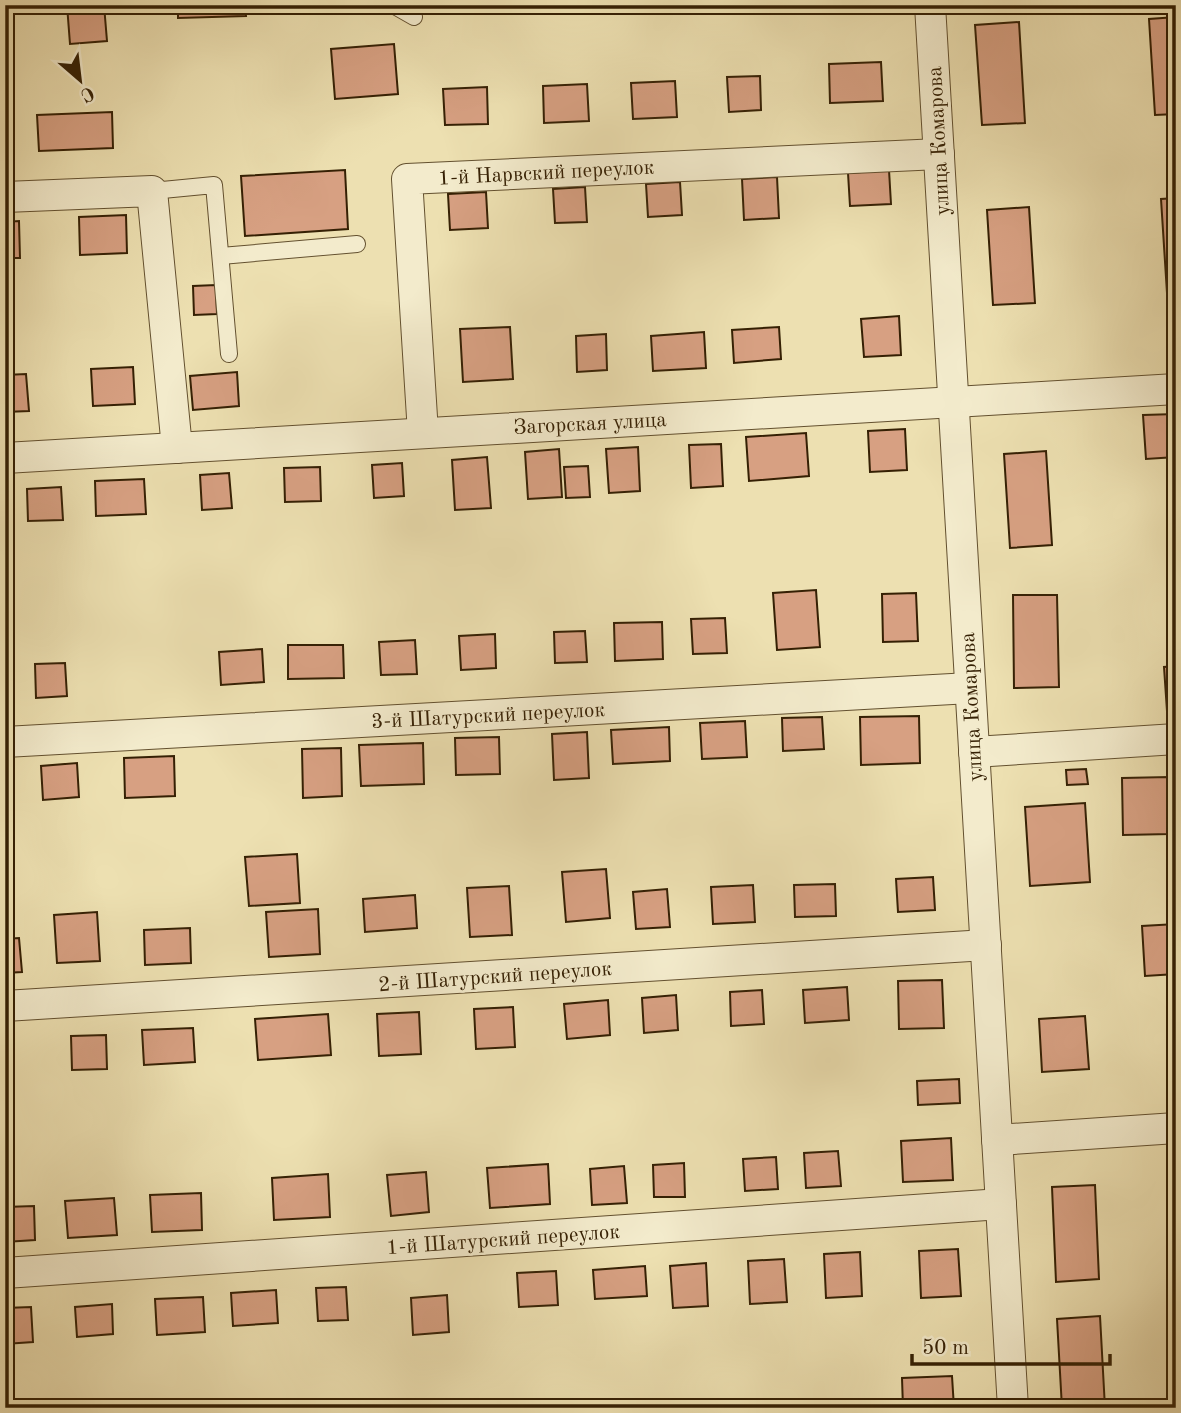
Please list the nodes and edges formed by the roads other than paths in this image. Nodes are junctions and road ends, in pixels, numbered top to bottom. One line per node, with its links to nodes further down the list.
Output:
1 (393, 5): 3 (lane)
2 (930, 5): 4 (street, улица Комарова)
3 (414, 17)
4 (939, 154): 11 (street, улица Комарова); 12 (street, 1-й Нарвский переулок)
5 (152, 191): 6 (street); 8 (lane); 13 (street)
6 (5, 197)
7 (357, 244): 8 (lane)
8 (221, 256): 9 (lane)
9 (229, 354)
10 (1176, 389): 11 (street, Загорская улица)
11 (953, 402): 12 (street, Загорская улица); 15 (street, улица Комарова)
12 (423, 433): 13 (street, Загорская улица)
13 (177, 448): 14 (street, Загорская улица)
14 (5, 458)
15 (970, 688): 17 (street, 3-й Шатурский переулок); 18 (street, улица Комарова)
16 (1176, 739): 18 (street)
17 (5, 742)
18 (974, 752): 19 (street, улица Комарова)
19 (985, 945): 20 (street, 2-й Шатурский переулок); 22 (street, улица Комарова)
20 (5, 1006)
21 (1176, 1128): 22 (street)
22 (997, 1140): 23 (street, улица Комарова)
23 (1001, 1204): 24 (street, 1-й Шатурский переулок); 25 (street, улица Комарова)
24 (5, 1273)
25 (1013, 1408)

